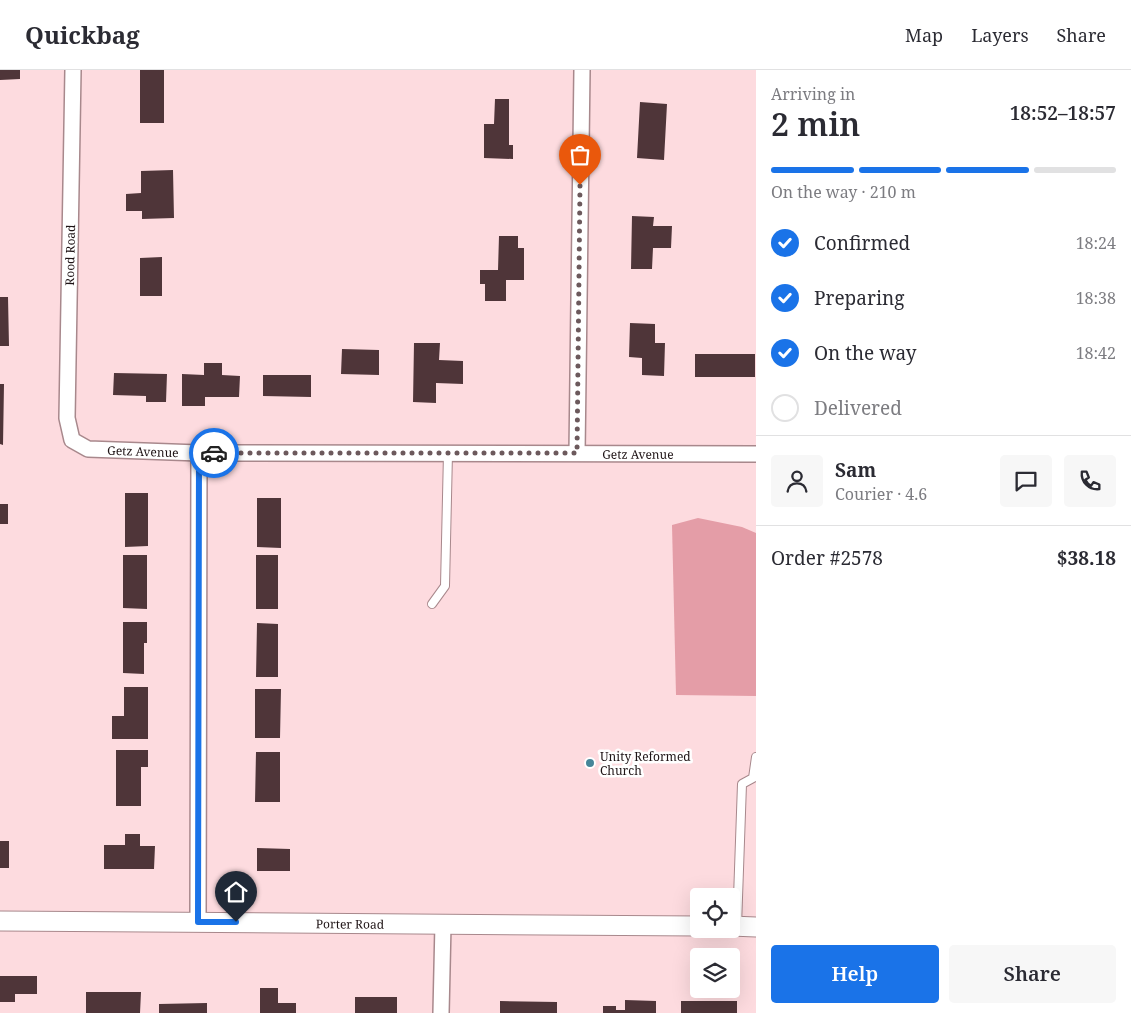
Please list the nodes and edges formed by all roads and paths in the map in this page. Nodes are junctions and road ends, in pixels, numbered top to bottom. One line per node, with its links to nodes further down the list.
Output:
1 (73, 70): 3 (street, Rood Road)
2 (582, 70): 6 (street)
3 (72, 440): 4 (street, Getz Avenue)
4 (199, 453): 5 (street, Getz Avenue); 12 (street)
5 (448, 453): 6 (street, Getz Avenue); 8 (lane)
6 (577, 453): 7 (street, Getz Avenue)
7 (756, 454)
8 (432, 604)
9 (756, 757): 10 (lane)
10 (736, 888)
11 (0, 921): 12 (street, Porter Road)
12 (198, 922): 13 (street, Porter Road)
13 (444, 924): 14 (street, Porter Road); 17 (street)
14 (690, 926)
15 (740, 926): 16 (street)
16 (756, 927)
17 (441, 1013)

